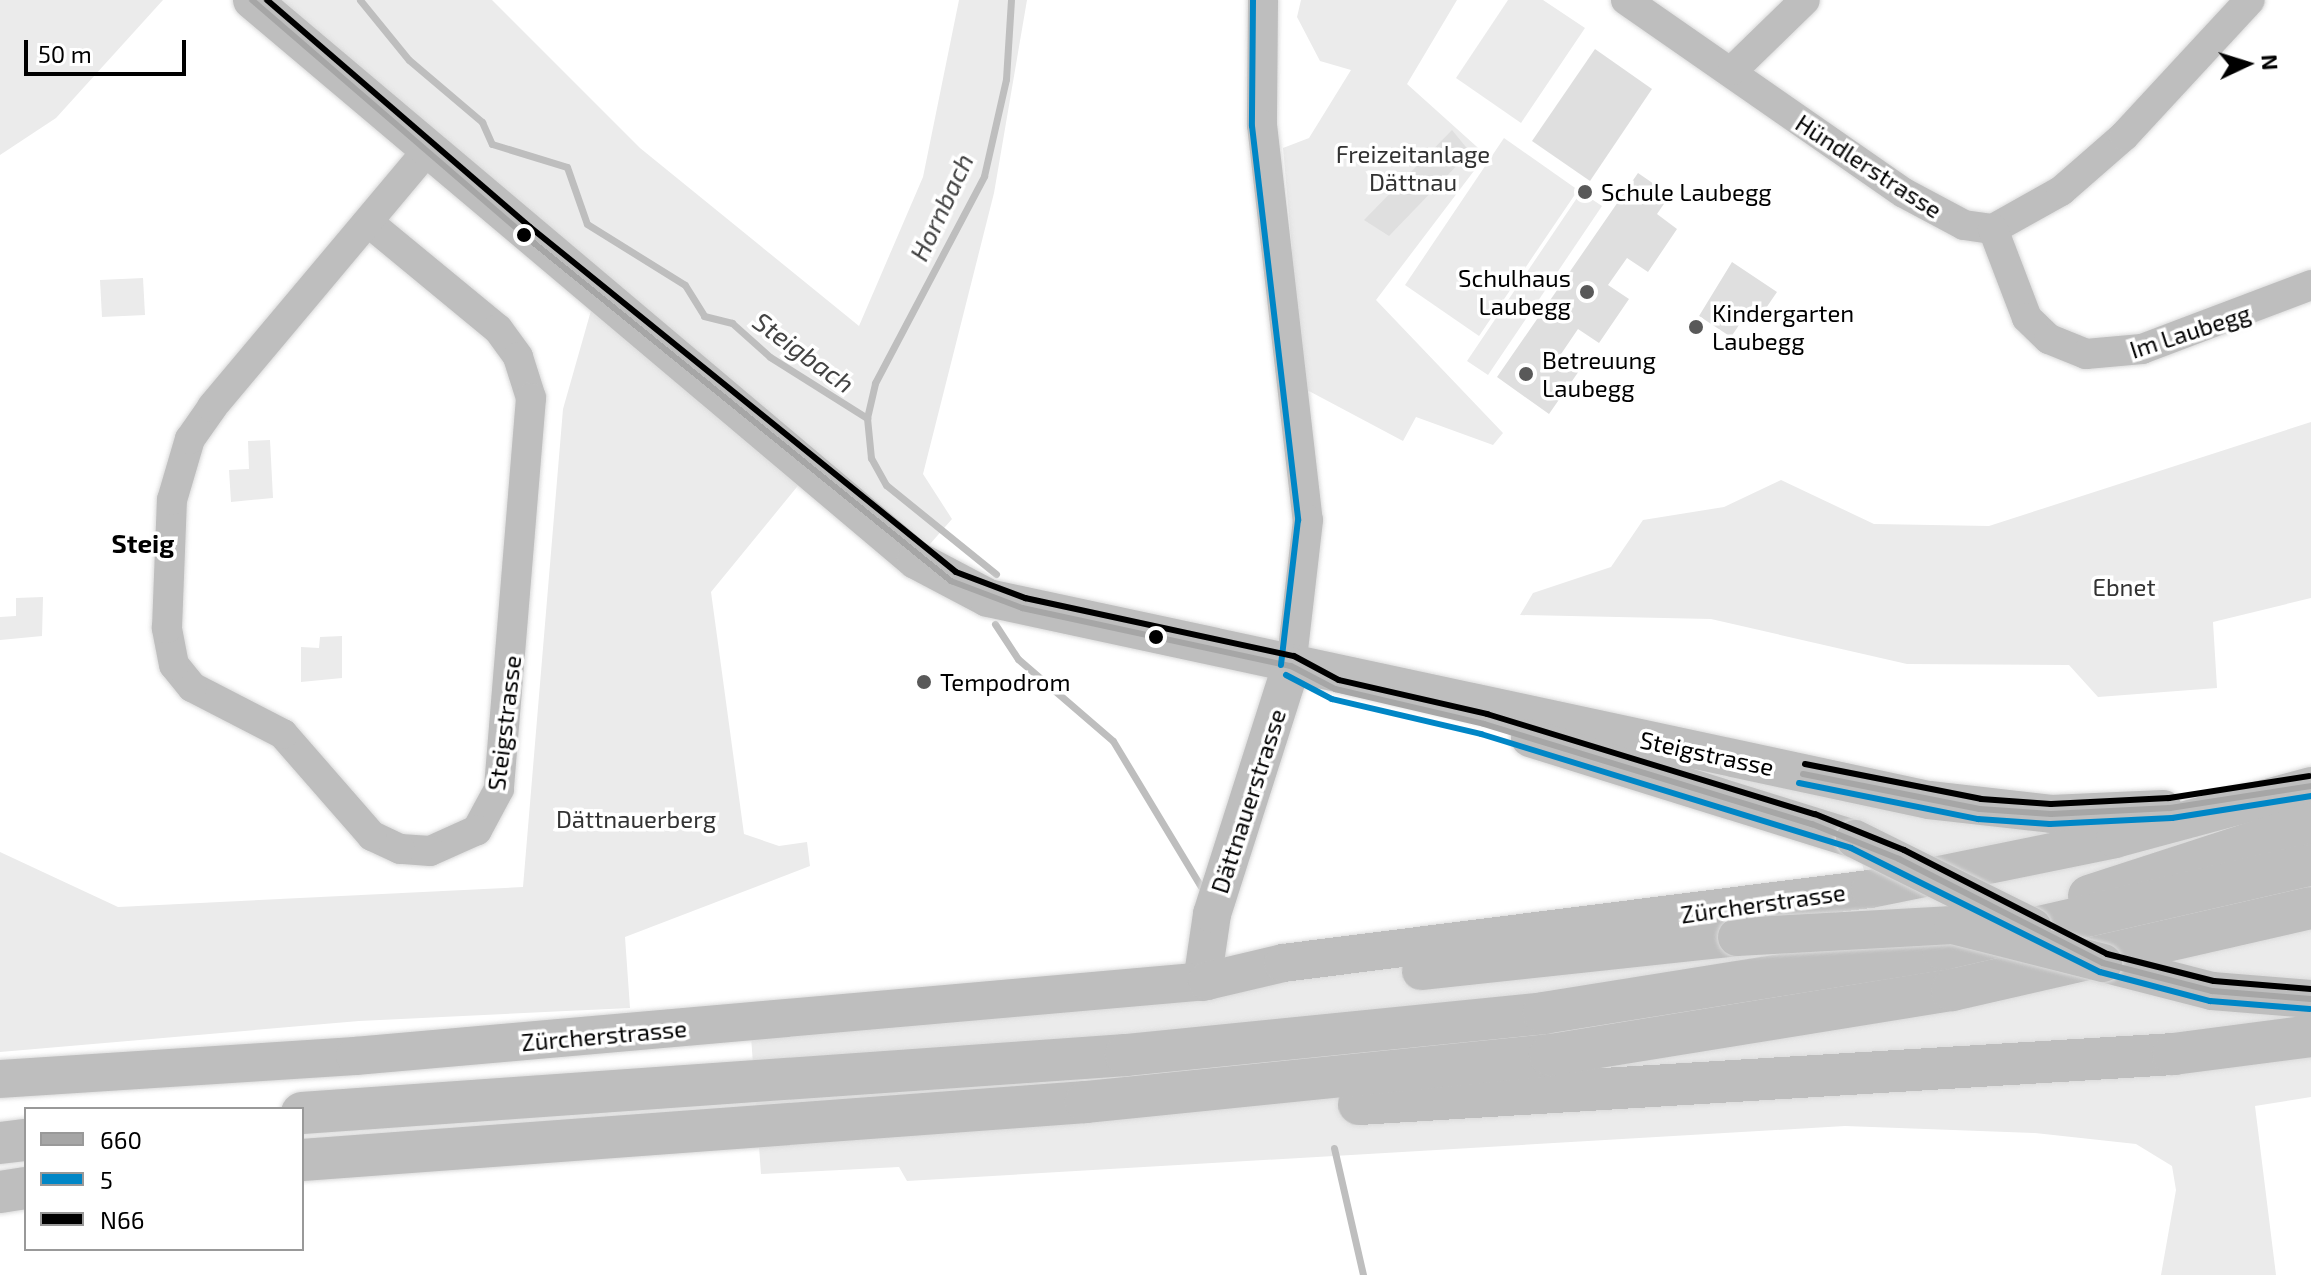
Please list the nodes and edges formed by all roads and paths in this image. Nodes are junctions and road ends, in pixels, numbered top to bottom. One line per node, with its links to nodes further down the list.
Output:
1 (252, 0): 7 (main road, Steigstrasse)
2 (1263, 0): 11 (street, Dättnauerstrasse)
3 (1626, 0): 6 (street, Hündlerstrasse)
4 (1805, 0): 6 (street)
5 (2250, 0): 9 (street)
6 (1733, 70): 9 (street, Hündlerstrasse)
7 (427, 151): 8 (street, Steigstrasse); 11 (main road, Steigstrasse)
8 (368, 222): 8 (street, Steigstrasse)
9 (1993, 229): 10 (street, Im Laubegg)
10 (2311, 285)
11 (1291, 666): 13 (main road, Steigstrasse); 18 (main road, Steigstrasse, bridge); 19 (main road, Dättnauerstrasse)
12 (2311, 786): 13 (main road, Zürcherstrasse)
13 (2269, 795): 19 (main road, Zürcherstrasse)
14 (2311, 824): 17 (highway)
15 (2311, 865): 17 (highway)
16 (2311, 908): 23 (highway)
17 (2001, 937): 24 (highway)
18 (2103, 963): 19 (main road, Zürcherstrasse, bridge); 20 (main road, Zürcherstrasse)
19 (1204, 981): 22 (main road, Zürcherstrasse)
20 (2311, 999)
21 (2311, 1036): 23 (highway)
22 (0, 1079)
23 (1003, 1109): 27 (highway)
24 (304, 1113)
25 (24, 1140): 26 (highway)
26 (0, 1143)
27 (304, 1160)
28 (24, 1188): 29 (highway)
29 (0, 1192)

